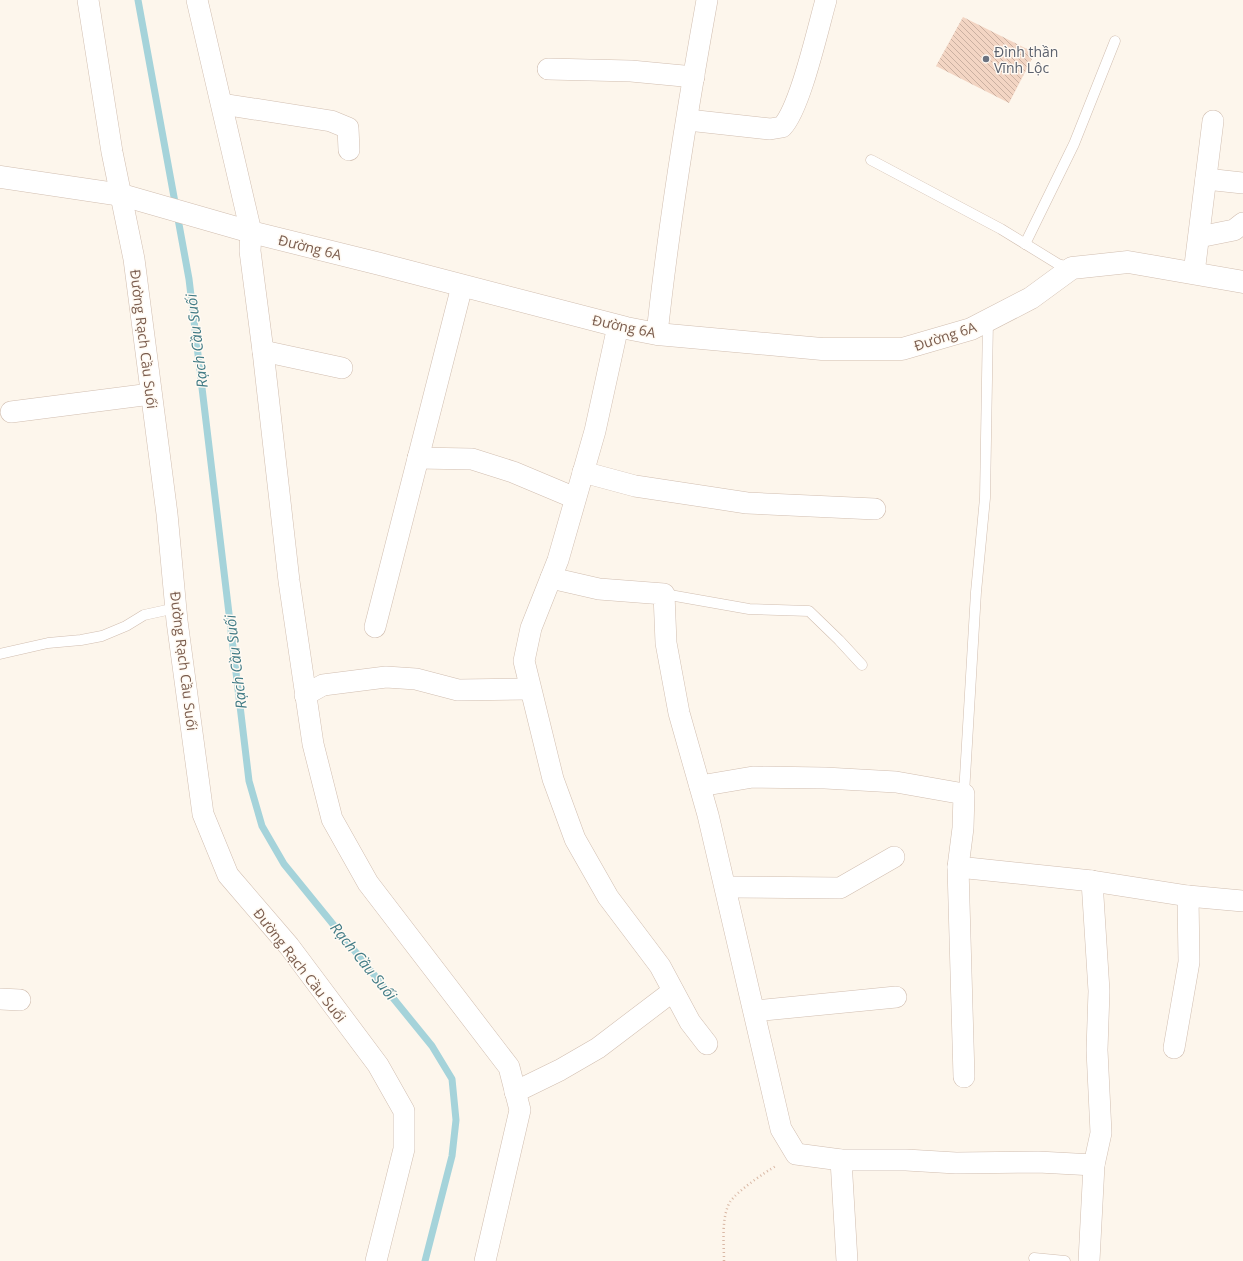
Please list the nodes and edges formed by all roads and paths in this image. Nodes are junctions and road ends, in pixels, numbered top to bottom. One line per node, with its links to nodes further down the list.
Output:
1 (88, 0): 16 (street, Đường Rạch Cầu Suối)
2 (197, 0): 8 (street)
3 (707, 0): 7 (street)
4 (826, 0): 9 (street)
5 (1115, 41): 20 (lane)
6 (548, 69): 7 (street)
7 (694, 77): 9 (street)
8 (222, 104): 11 (street); 18 (street)
9 (688, 120): 27 (street)
10 (1213, 121): 14 (street)
11 (349, 150)
12 (871, 160): 20 (lane)
13 (0, 177): 16 (street, Đường 6A)
14 (1206, 179): 15 (street); 19 (street)
15 (1243, 183)
16 (128, 196): 18 (street, Đường 6A); 30 (street, Đường Rạch Cầu Suối)
17 (1243, 223): 19 (street)
18 (245, 230): 24 (street, Đường 6A); 28 (street)
19 (1199, 237): 22 (street)
20 (1025, 244): 21 (lane)
21 (1072, 268): 22 (street); 25 (street, Đường 6A)
22 (1194, 274): 23 (street)
23 (1243, 282)
24 (462, 286): 26 (street, Đường 6A); 32 (street)
25 (988, 320): 27 (street, Đường 6A); 45 (lane)
26 (618, 326): 27 (street, Đường 6A); 33 (street)
27 (656, 334)
28 (263, 351): 29 (street); 43 (street)
29 (342, 368)
30 (151, 394): 31 (street); 38 (street, Đường Rạch Cầu Suối)
31 (11, 412)
32 (418, 458): 34 (street); 39 (street)
33 (583, 472): 34 (street); 35 (street)
34 (575, 498): 36 (street)
35 (874, 509)
36 (551, 578): 37 (street); 42 (street)
37 (664, 594): 41 (lane); 44 (street)
38 (176, 608): 40 (lane); 63 (street, Đường Rạch Cầu Suối)
39 (375, 627)
40 (0, 654)
41 (862, 665)
42 (530, 689): 43 (street); 52 (street)
43 (305, 694): 58 (street)
44 (700, 786): 45 (street); 49 (street)
45 (964, 794): 47 (street)
46 (894, 857): 49 (street)
47 (958, 867): 48 (street); 57 (street)
48 (1092, 881): 50 (street); 61 (street)
49 (726, 887): 54 (street)
50 (1188, 896): 51 (street); 56 (street)
51 (1243, 901)
52 (674, 991): 55 (street); 58 (street)
53 (896, 997): 54 (street)
54 (754, 1011): 59 (street)
55 (707, 1044)
56 (1174, 1048)
57 (964, 1077)
58 (515, 1092): 64 (street)
59 (796, 1154): 60 (street); 65 (path)
60 (841, 1160): 61 (street); 66 (street)
61 (1094, 1165): 68 (street)
62 (1034, 1258): 67 (lane)
63 (376, 1261)
64 (485, 1261)
65 (724, 1261)
66 (847, 1261)
67 (1065, 1261)
68 (1089, 1261)

